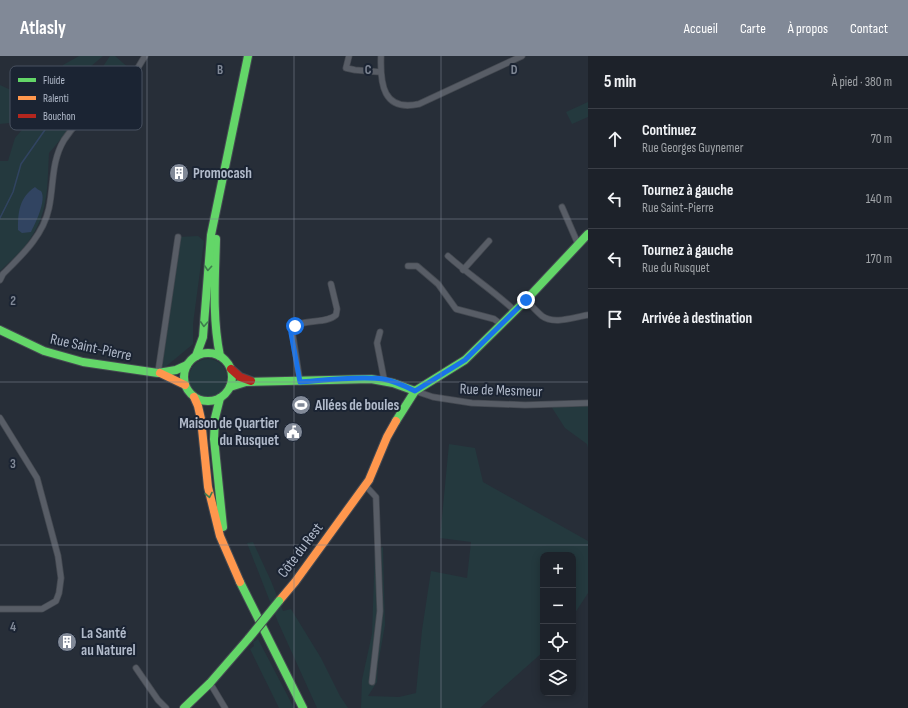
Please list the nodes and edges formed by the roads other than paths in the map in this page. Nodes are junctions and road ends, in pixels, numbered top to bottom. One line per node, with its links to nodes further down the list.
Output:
1 (145, 56): 6 (street)
2 (248, 56): 10 (main road)
3 (349, 56): 7 (street)
4 (381, 56): 7 (street)
5 (522, 56): 7 (street)
6 (139, 66)
7 (380, 72)
8 (72, 130): 18 (street)
9 (562, 207): 14 (street)
10 (216, 218): 26 (main road, one-way to 26); 27 (main road)
11 (588, 234): 14 (main road)
12 (178, 237): 30 (street)
13 (490, 241): 17 (street)
14 (578, 244): 20 (main road)
15 (448, 256): 17 (street)
16 (408, 266): 23 (street)
17 (463, 270): 21 (street)
18 (0, 280)
19 (331, 284): 33 (street)
20 (526, 300): 21 (main road); 22 (street)
21 (515, 312): 23 (main road)
22 (588, 315)
23 (502, 325): 36 (main road)
24 (0, 330): 30 (main road, Rue Saint-Pierre)
25 (380, 332): 31 (street)
26 (196, 356): 27 (main road); 28 (main road)
27 (220, 356): 29 (main road)
28 (187, 365): 30 (main road, Rue Saint-Pierre); 34 (main road)
29 (231, 369): 32 (main road); 35 (main road)
30 (158, 373): 34 (main road, Rue Saint-Pierre)
31 (384, 379): 33 (main road); 36 (main road)
32 (256, 382): 33 (main road); 35 (main road)
33 (300, 382)
34 (185, 385): 37 (main road)
35 (230, 388): 38 (main road)
36 (415, 391): 39 (street, Rue de Mesmeur); 41 (main road, Côte du Rest)
37 (194, 397): 38 (main road); 42 (main road, one-way to 42)
38 (220, 398): 42 (main road)
39 (588, 403)
40 (0, 418): 43 (street)
41 (365, 486): 45 (street); 46 (main road, Côte du Rest, bridge)
42 (228, 554): 50 (main road)
43 (0, 609)
44 (136, 668): 47 (street)
45 (372, 682)
46 (210, 683): 48 (main road, Côte du Rest); 49 (street)
47 (166, 708)
48 (184, 708)
49 (225, 708)
50 (304, 708)

